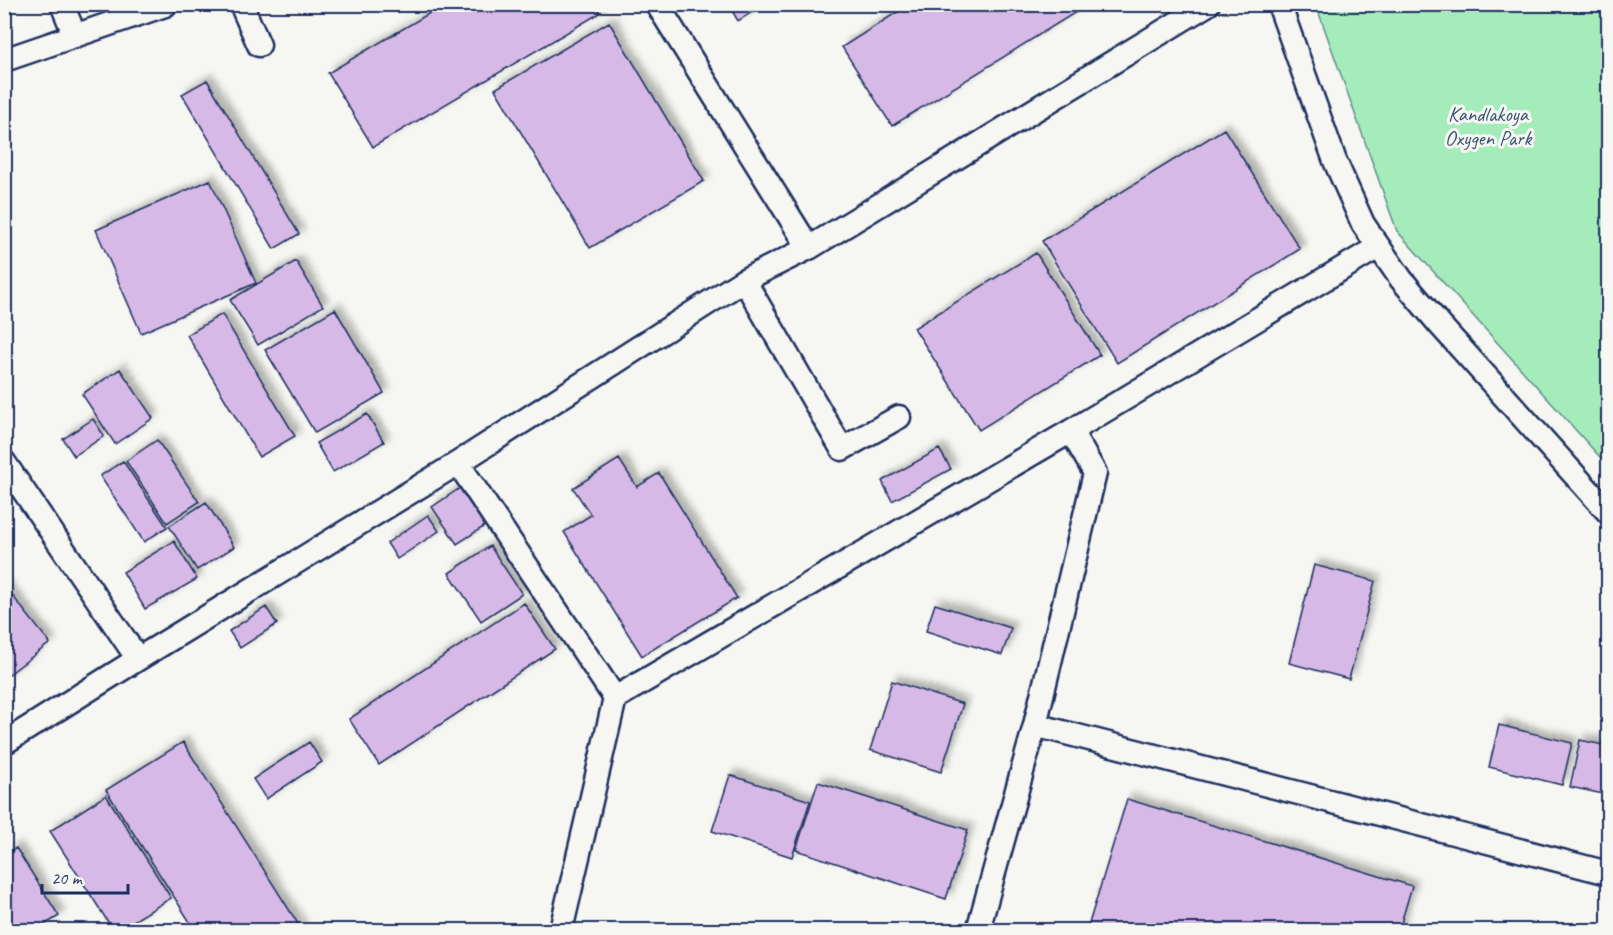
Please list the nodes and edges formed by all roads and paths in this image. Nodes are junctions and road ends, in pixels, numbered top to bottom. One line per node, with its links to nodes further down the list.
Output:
1 (62, 4): 7 (street)
2 (241, 4): 8 (street)
3 (657, 4): 11 (street)
4 (1208, 4): 11 (street)
5 (1279, 4): 10 (street)
6 (165, 5): 7 (street)
7 (75, 36): 9 (street)
8 (259, 45)
9 (4, 60)
10 (1378, 247): 14 (street); 17 (street)
11 (809, 248): 12 (street)
12 (744, 280): 13 (street); 16 (street)
13 (899, 417)
14 (1071, 431): 19 (street); 20 (street)
15 (4, 462): 18 (street)
16 (458, 463): 18 (street); 19 (street)
17 (1608, 512)
18 (138, 658): 21 (street)
19 (615, 698): 23 (street)
20 (1035, 725): 22 (street); 24 (street)
21 (4, 743)
22 (1608, 873)
23 (561, 930)
24 (978, 930)

